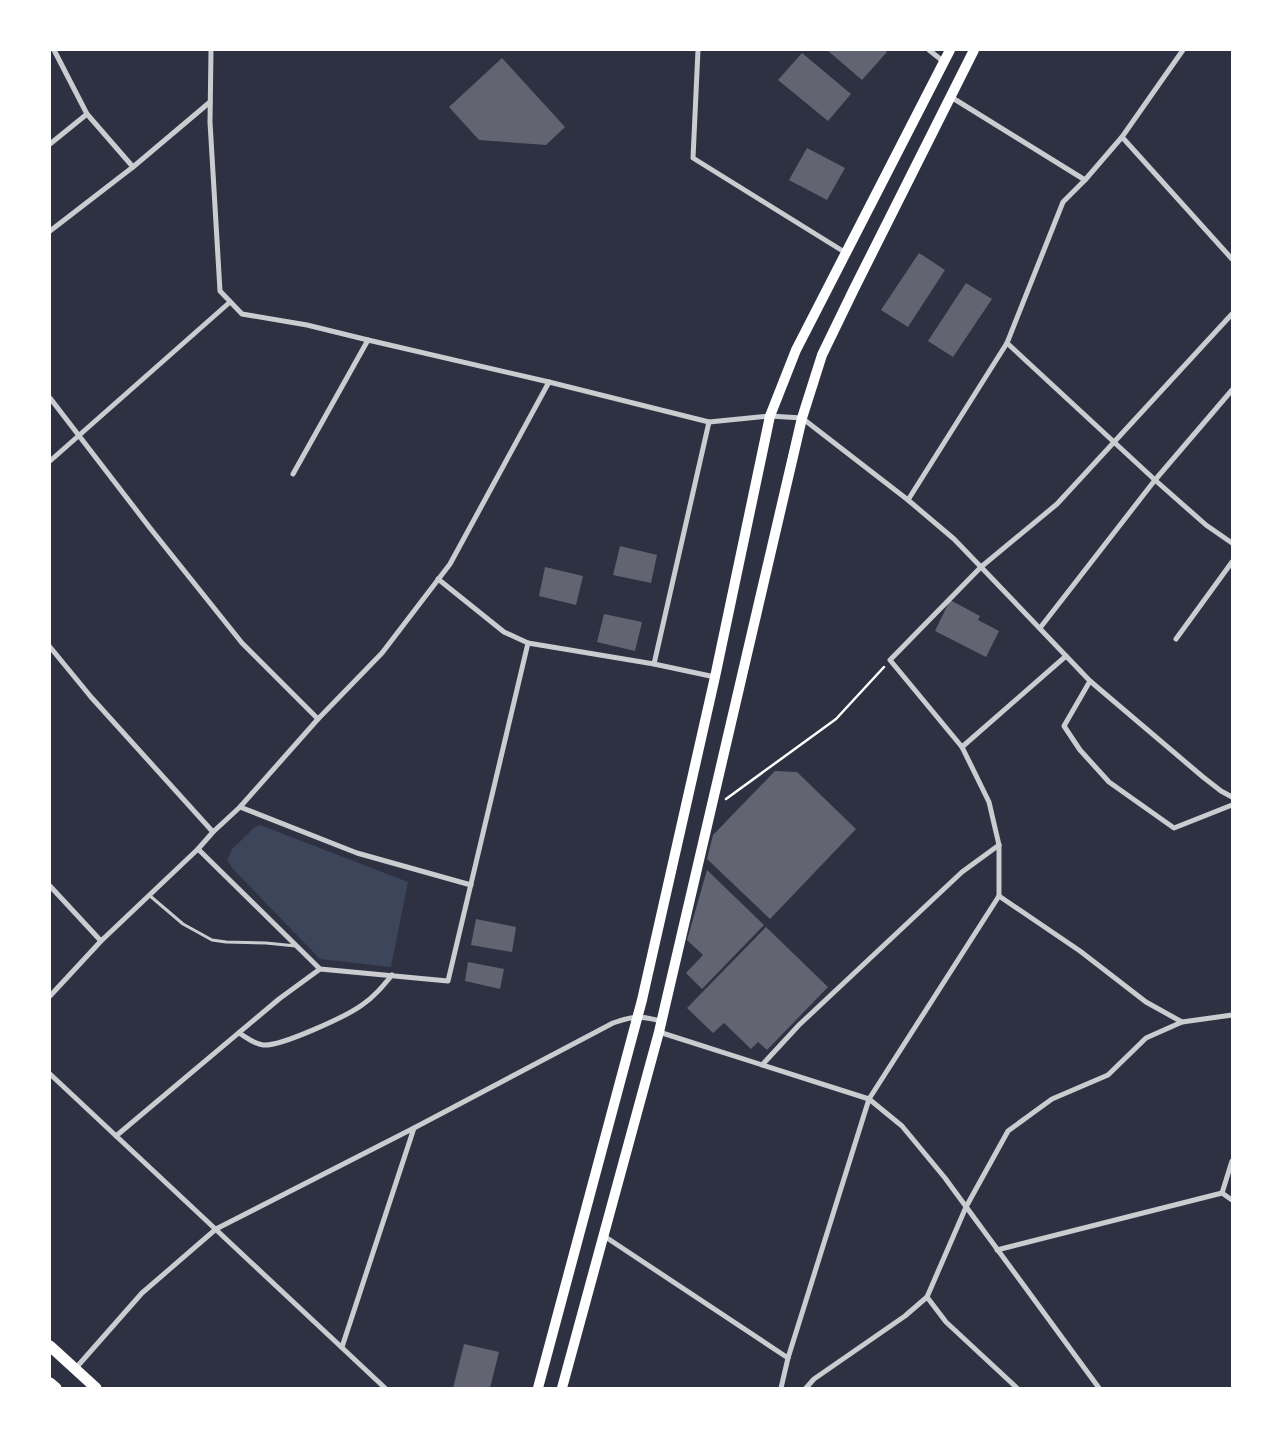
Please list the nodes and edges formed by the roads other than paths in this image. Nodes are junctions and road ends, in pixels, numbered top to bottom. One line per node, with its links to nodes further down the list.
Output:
1 (54, 50): 8 (street); 12 (street)
2 (211, 50): 11 (street)
3 (698, 50): 18 (street)
4 (930, 50): 9 (street)
5 (950, 50): 9 (main road)
6 (974, 50): 10 (main road)
7 (1183, 50): 13 (street)
8 (50, 53)
9 (944, 62): 18 (main road)
10 (950, 97): 16 (street); 28 (main road)
11 (210, 102): 15 (street); 20 (street)
12 (88, 114): 14 (street); 15 (street)
13 (1122, 137): 16 (street); 19 (street)
14 (50, 144)
15 (133, 167): 17 (street)
16 (1085, 180): 23 (street)
17 (50, 231)
18 (846, 253): 27 (main road)
19 (1232, 259)
20 (230, 302): 22 (street); 30 (street)
21 (1232, 314): 31 (street)
22 (368, 340): 24 (street); 33 (street)
23 (1007, 343): 31 (street); 35 (street)
24 (549, 382): 29 (street); 39 (street)
25 (1232, 390): 34 (street)
26 (50, 398): 30 (street)
27 (770, 416): 28 (street); 29 (street); 46 (main road)
28 (802, 418): 35 (street); 67 (main road)
29 (709, 422): 45 (street)
30 (79, 435): 32 (street); 48 (street)
31 (1114, 442): 34 (street); 38 (street)
32 (50, 461)
33 (293, 474)
34 (1155, 480): 36 (street); 40 (street)
35 (908, 500): 38 (street)
36 (1232, 544)
37 (1232, 562): 41 (street)
38 (981, 567): 40 (street); 49 (street)
39 (438, 580): 42 (street); 48 (street)
40 (1040, 628): 44 (street)
41 (1176, 639)
42 (528, 643): 45 (street); 56 (street)
43 (50, 647): 53 (street)
44 (1066, 656): 47 (street); 49 (street)
45 (654, 664): 46 (street)
46 (715, 677): 66 (main road)
47 (1090, 681): 50 (street); 51 (street)
48 (318, 719): 52 (street)
49 (962, 747): 54 (street)
50 (1232, 797)
51 (1232, 805)
52 (240, 807): 53 (street); 56 (street)
53 (213, 832): 55 (street)
54 (999, 845): 59 (street); 71 (street)
55 (198, 849): 58 (street); 61 (street)
56 (471, 885): 63 (street)
57 (50, 886): 60 (street)
58 (150, 896): 60 (street); 61 (lane)
59 (999, 896): 68 (street); 73 (street)
60 (101, 941): 64 (street)
61 (297, 946): 62 (street)
62 (320, 969): 63 (street); 70 (street)
63 (392, 975): 70 (street)
64 (50, 996)
65 (1232, 1015): 68 (street)
66 (638, 1016): 67 (street); 74 (street); 92 (main road)
67 (661, 1021): 69 (main road)
68 (1182, 1022): 79 (street)
69 (659, 1032): 71 (street); 81 (main road)
70 (239, 1033): 75 (street)
71 (762, 1065): 73 (street)
72 (50, 1074): 75 (street)
73 (869, 1099): 79 (street); 86 (street)
74 (414, 1128): 80 (street); 85 (street)
75 (116, 1136): 80 (street)
76 (1232, 1161): 77 (street)
77 (1222, 1193): 78 (street); 82 (street)
78 (1232, 1200)
79 (966, 1207): 82 (street); 83 (street)
80 (216, 1229): 85 (street); 87 (street)
81 (604, 1236): 86 (street); 93 (main road)
82 (997, 1250): 97 (street)
83 (927, 1297): 95 (street); 96 (street)
84 (50, 1346): 87 (main road)
85 (342, 1347): 91 (street)
86 (788, 1358): 94 (street)
87 (75, 1369): 90 (main road)
88 (50, 1383): 89 (main road)
89 (56, 1388)
90 (96, 1388)
91 (385, 1388)
92 (538, 1388)
93 (562, 1388)
94 (781, 1388)
95 (806, 1388)
96 (1017, 1388)
97 (1099, 1388)

